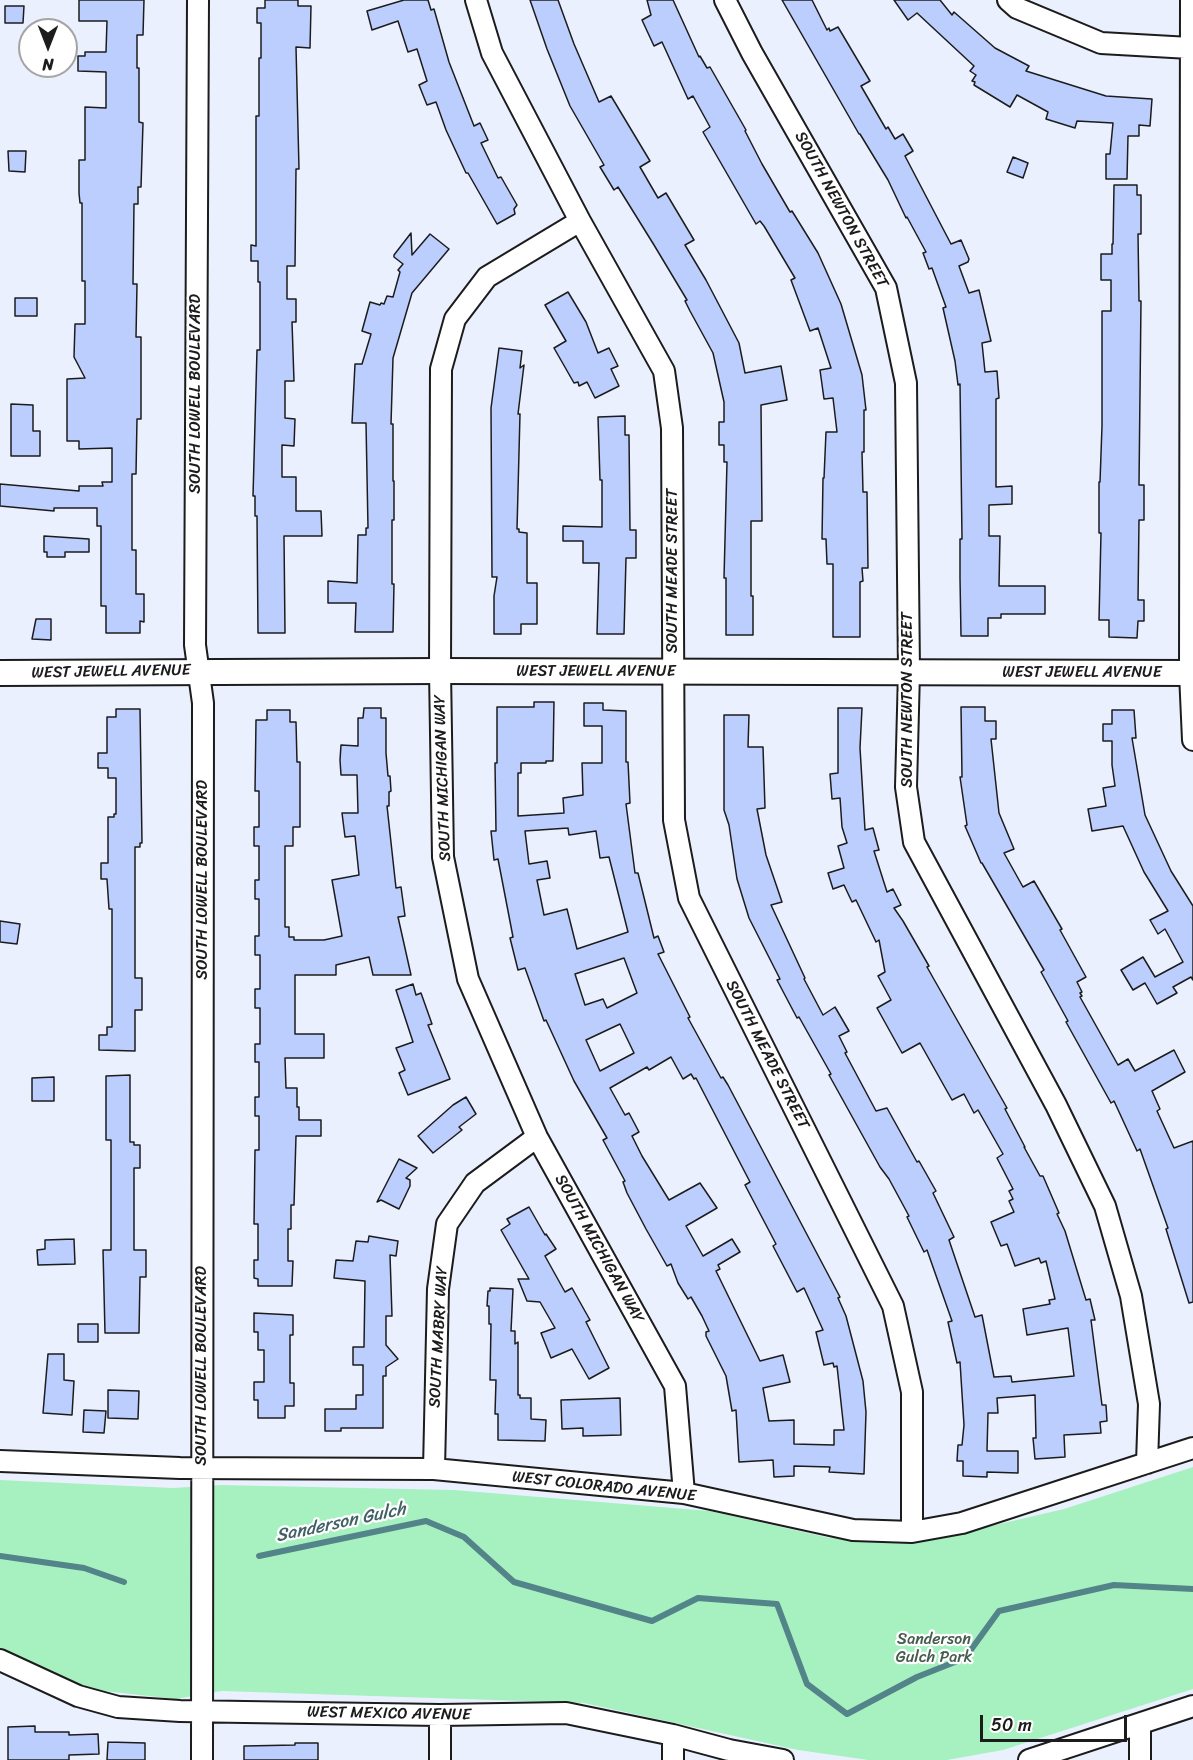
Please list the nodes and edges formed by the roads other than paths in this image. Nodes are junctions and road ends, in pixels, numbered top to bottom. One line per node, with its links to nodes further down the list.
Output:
1 (198, 0): 8 (street, SOUTH LOWELL BOULEVARD)
2 (476, 0): 7 (street, SOUTH MEADE STREET)
3 (724, 0): 10 (street, SOUTH NEWTON STREET)
4 (1008, 0): 6 (street)
5 (1191, 0): 6 (street)
6 (1190, 48): 13 (street)
7 (580, 220): 9 (street, SOUTH MICHIGAN WAY); 12 (street, SOUTH MEADE STREET)
8 (199, 671): 9 (main road, WEST JEWELL AVENUE); 11 (main road, WEST JEWELL AVENUE); 19 (street, SOUTH LOWELL BOULEVARD)
9 (440, 671): 12 (main road, WEST JEWELL AVENUE); 15 (street, SOUTH MICHIGAN WAY)
10 (909, 672): 12 (main road, WEST JEWELL AVENUE); 13 (main road, WEST JEWELL AVENUE); 18 (street, SOUTH NEWTON STREET)
11 (0, 673)
12 (674, 673): 22 (street, SOUTH MEADE STREET)
13 (1192, 673): 14 (street)
14 (1193, 741)
15 (537, 1137): 20 (street, SOUTH MABRY WAY); 21 (street, SOUTH MICHIGAN WAY)
16 (1193, 1448): 18 (street, WEST COLORADO AVENUE)
17 (0, 1461): 19 (street, WEST COLORADO AVENUE)
18 (1147, 1463): 22 (street, WEST COLORADO AVENUE)
19 (201, 1468): 20 (street, WEST COLORADO AVENUE); 25 (street, SOUTH LOWELL BOULEVARD)
20 (434, 1470): 21 (street, WEST COLORADO AVENUE)
21 (684, 1493): 22 (street, WEST COLORADO AVENUE)
22 (912, 1532)
23 (0, 1660): 25 (street, WEST MEXICO AVENUE)
24 (1193, 1706): 27 (street)
25 (202, 1711): 26 (street, WEST MEXICO AVENUE); 29 (street, SOUTH LOWELL BOULEVARD)
26 (440, 1715): 28 (street, WEST MEXICO AVENUE); 30 (street)
27 (1140, 1724): 33 (street); 34 (street)
28 (673, 1735): 31 (street); 32 (street, WEST MEXICO AVENUE)
29 (202, 1760)
30 (440, 1760)
31 (673, 1760)
32 (783, 1760)
33 (1029, 1760)
34 (1140, 1760)

